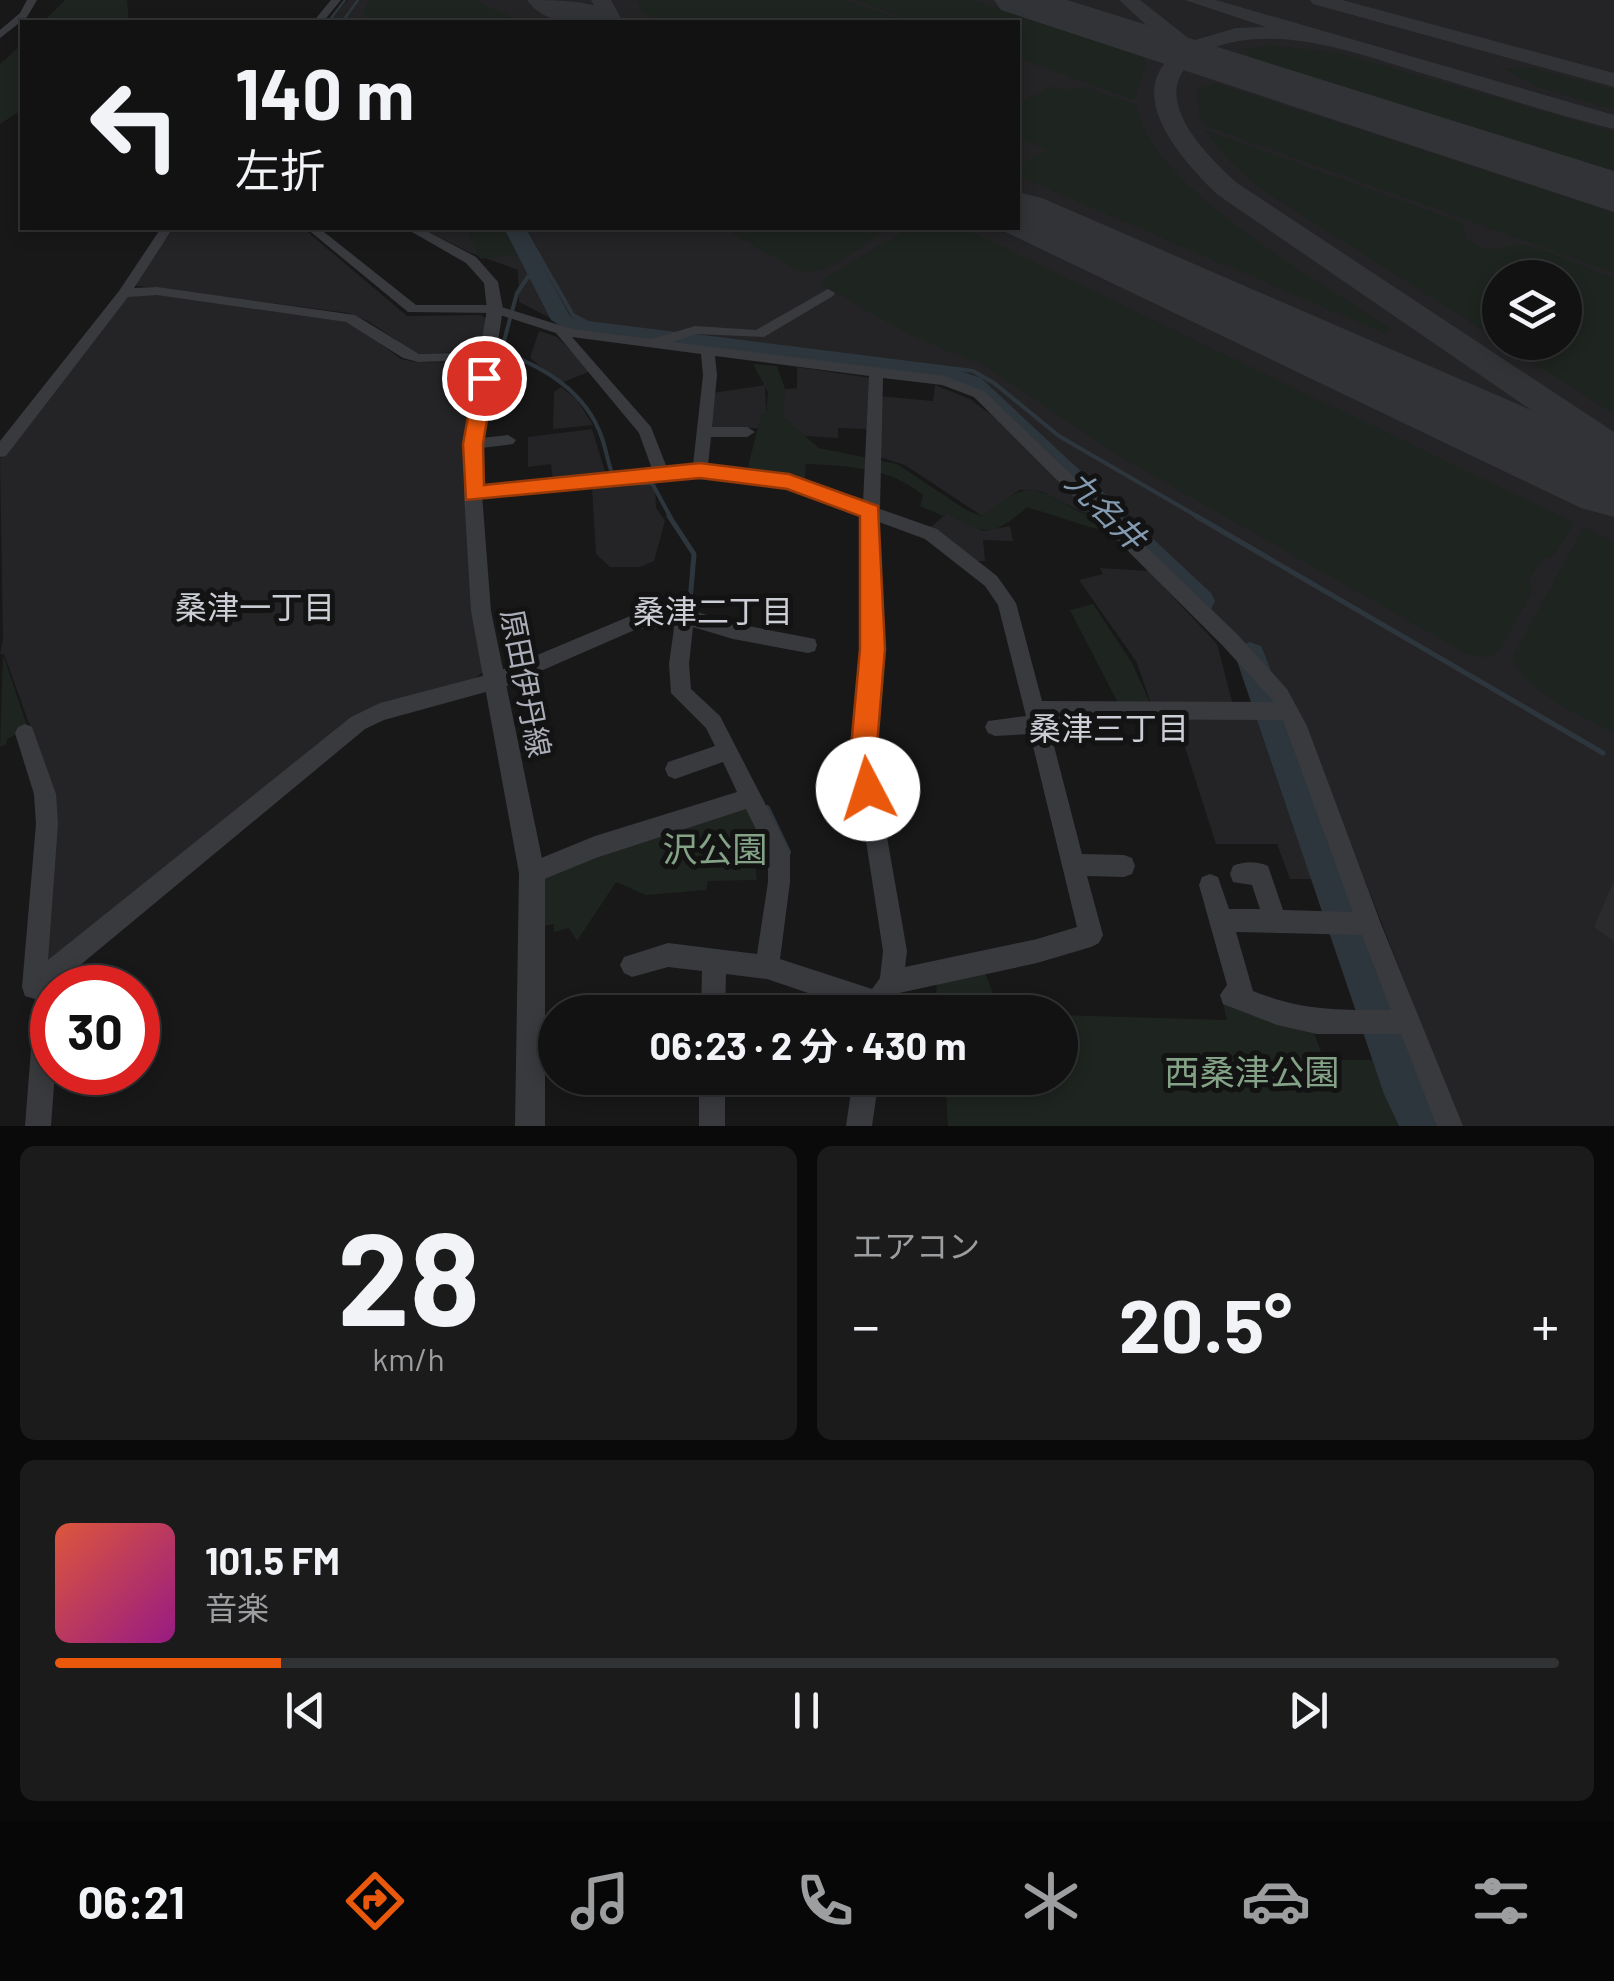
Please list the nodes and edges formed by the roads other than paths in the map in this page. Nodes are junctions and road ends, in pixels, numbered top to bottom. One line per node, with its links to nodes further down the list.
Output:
1 (32, 0): 4 (street)
2 (336, 0): 3 (street)
3 (320, 20)
4 (0, 35)
5 (166, 230): 8 (street)
6 (314, 230): 10 (street)
7 (416, 230): 10 (street)
8 (124, 293): 14 (street); 20 (street)
9 (828, 293): 12 (street)
10 (495, 309): 11 (street); 14 (street, 原田伊丹線)
11 (562, 330): 12 (street); 22 (street)
12 (648, 344): 13 (street)
13 (708, 352): 15 (street); 16 (street)
14 (488, 356): 19 (street, 原田伊丹線)
15 (876, 372): 24 (street); 28 (street)
16 (705, 432): 17 (street); 21 (street)
17 (747, 432)
18 (508, 440): 19 (street)
19 (473, 444): 23 (street, 原田伊丹線)
20 (0, 452)
21 (700, 470): 22 (street); 24 (street)
22 (662, 476): 23 (street)
23 (473, 494): 27 (street, 原田伊丹線)
24 (871, 512): 29 (street); 47 (street)
25 (685, 618): 26 (street); 27 (street); 32 (street)
26 (808, 645)
27 (497, 681): 37 (street, 原田伊丹線); 54 (street)
28 (1288, 711): 29 (street); 42 (street)
29 (1038, 717): 30 (street); 35 (street)
30 (995, 727)
31 (24, 733): 44 (street)
32 (727, 751): 33 (street); 34 (street)
33 (675, 768)
34 (750, 798): 37 (street); 46 (street)
35 (1076, 865): 36 (street); 47 (street)
36 (1124, 866)
37 (532, 873): 55 (street, 原田伊丹線)
38 (1260, 874): 41 (street)
39 (1210, 885): 40 (street)
40 (1221, 920): 41 (street); 51 (street)
41 (1275, 921): 42 (street)
42 (1369, 924): 51 (street)
43 (714, 960): 45 (street); 46 (street); 48 (street)
44 (36, 965)
45 (632, 965)
46 (767, 967): 49 (street)
47 (892, 982): 50 (street)
48 (713, 995)
49 (841, 995)
50 (884, 995)
51 (1406, 1022): 58 (street)
52 (712, 1095): 56 (street)
53 (864, 1095): 57 (street)
54 (38, 1126)
55 (530, 1126)
56 (712, 1126)
57 (859, 1126)
58 (1450, 1126)

